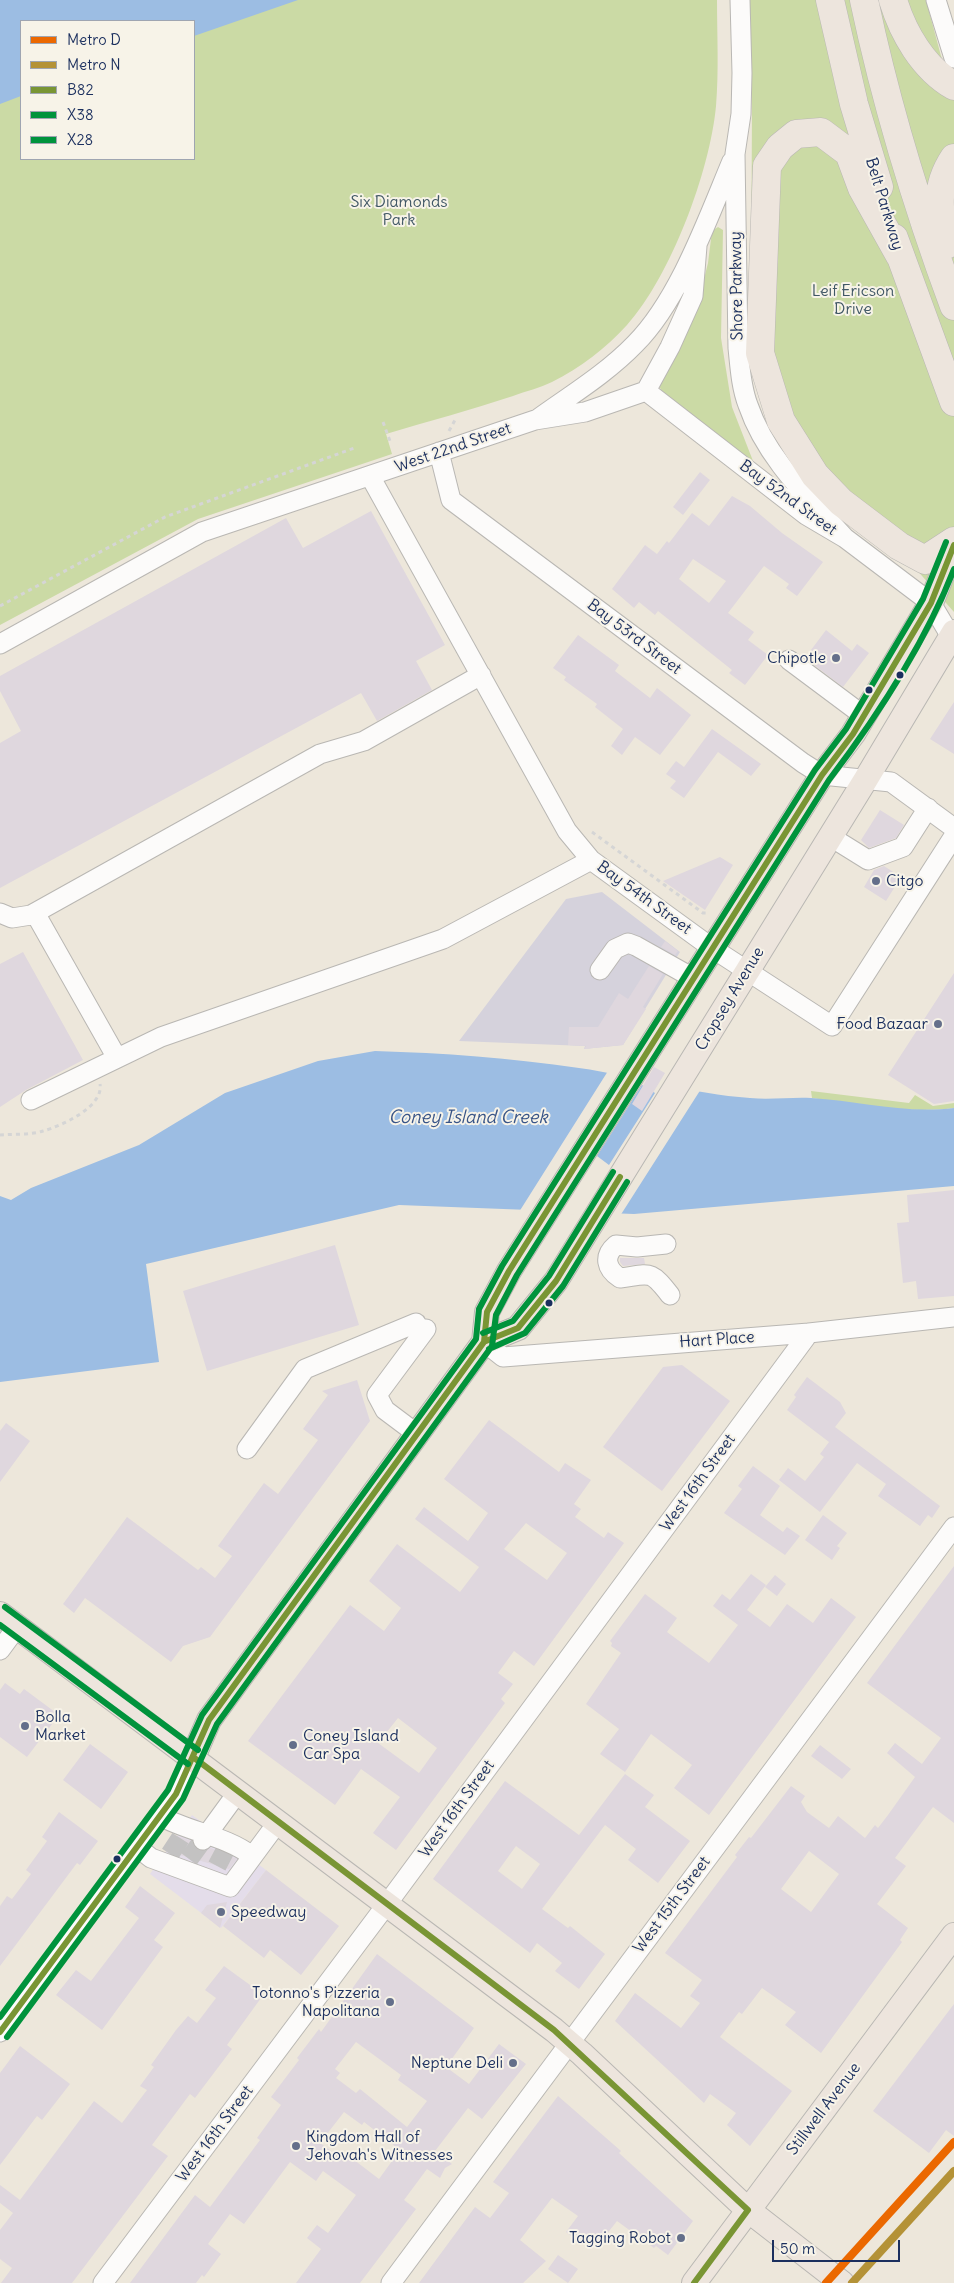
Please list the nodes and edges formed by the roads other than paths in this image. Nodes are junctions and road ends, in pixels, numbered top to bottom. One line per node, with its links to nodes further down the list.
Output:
1 (740, 0): 8 (street, Shore Parkway)
2 (830, 0): 11 (highway, Belt Parkway)
3 (864, 0): 13 (highway, Belt Parkway)
4 (893, 0): 7 (highway)
5 (936, 0): 6 (street)
6 (954, 58)
7 (954, 86)
8 (735, 154): 10 (street, West 22nd Street); 19 (street, Shore Parkway)
9 (954, 158): 12 (highway)
10 (697, 246): 14 (street, West 22nd Street); 16 (street, West 22nd Street)
11 (900, 256): 15 (highway, Belt Parkway); 20 (highway)
12 (954, 281)
13 (954, 306)
14 (646, 391): 16 (street, West 22nd Street); 19 (street, Bay 52nd Street)
15 (954, 402)
16 (536, 420): 17 (street, West 22nd Street)
17 (438, 452): 18 (street, West 22nd Street); 28 (street, Bay 53rd Street)
18 (370, 476): 24 (street, West 22nd Street); 26 (street, Bay 54th Street)
19 (845, 538): 22 (street, Bay 52nd Street)
20 (954, 541)
21 (954, 545): 22 (main road)
22 (931, 603): 23 (street); 27 (main road)
23 (953, 638): 29 (main road, Cropsey Avenue)
24 (0, 644)
25 (789, 660): 27 (street)
26 (480, 675): 34 (street, Bay 54th Street); 35 (street)
27 (864, 716): 28 (main road)
28 (822, 775): 29 (street); 37 (main road)
29 (866, 779): 30 (street); 33 (main road, Cropsey Avenue)
30 (928, 808): 31 (street); 33 (street)
31 (954, 828)
32 (954, 836): 39 (street, Bay 54th Street)
33 (831, 837): 39 (main road, Cropsey Avenue)
34 (591, 860): 37 (street, Bay 54th Street); 41 (street)
35 (35, 912): 36 (street); 41 (street)
36 (0, 913)
37 (712, 948): 39 (street, Bay 54th Street); 40 (main road)
38 (600, 970): 40 (street)
39 (747, 971): 47 (main road, Cropsey Avenue)
40 (693, 978): 47 (main road)
41 (117, 1058): 42 (street)
42 (30, 1100)
43 (666, 1244): 44 (street)
44 (670, 1295)
45 (954, 1317): 46 (street, Hart Place)
46 (808, 1333): 47 (street, Hart Place); 60 (street, West 16th Street)
47 (484, 1342): 48 (main road)
48 (417, 1434): 49 (street); 53 (main road)
49 (247, 1449)
50 (954, 1527): 63 (street, West 15th Street)
51 (9, 1620): 52 (street); 53 (main road)
52 (0, 1650)
53 (192, 1757): 54 (main road); 55 (street)
54 (238, 1792): 56 (main road); 57 (street)
55 (160, 1816): 57 (street); 58 (street)
56 (278, 1822): 59 (street); 60 (main road)
57 (205, 1838): 59 (street)
58 (137, 1847): 59 (street); 62 (street)
59 (252, 1856)
60 (387, 1904): 63 (main road); 65 (street, West 16th Street)
61 (954, 1935): 64 (main road, Stillwell Avenue)
62 (0, 2032)
63 (570, 2043): 64 (main road); 66 (street, West 15th Street)
64 (748, 2210): 67 (main road, Stillwell Avenue); 68 (main road)
65 (103, 2283)
66 (391, 2283)
67 (694, 2283)
68 (842, 2283)

